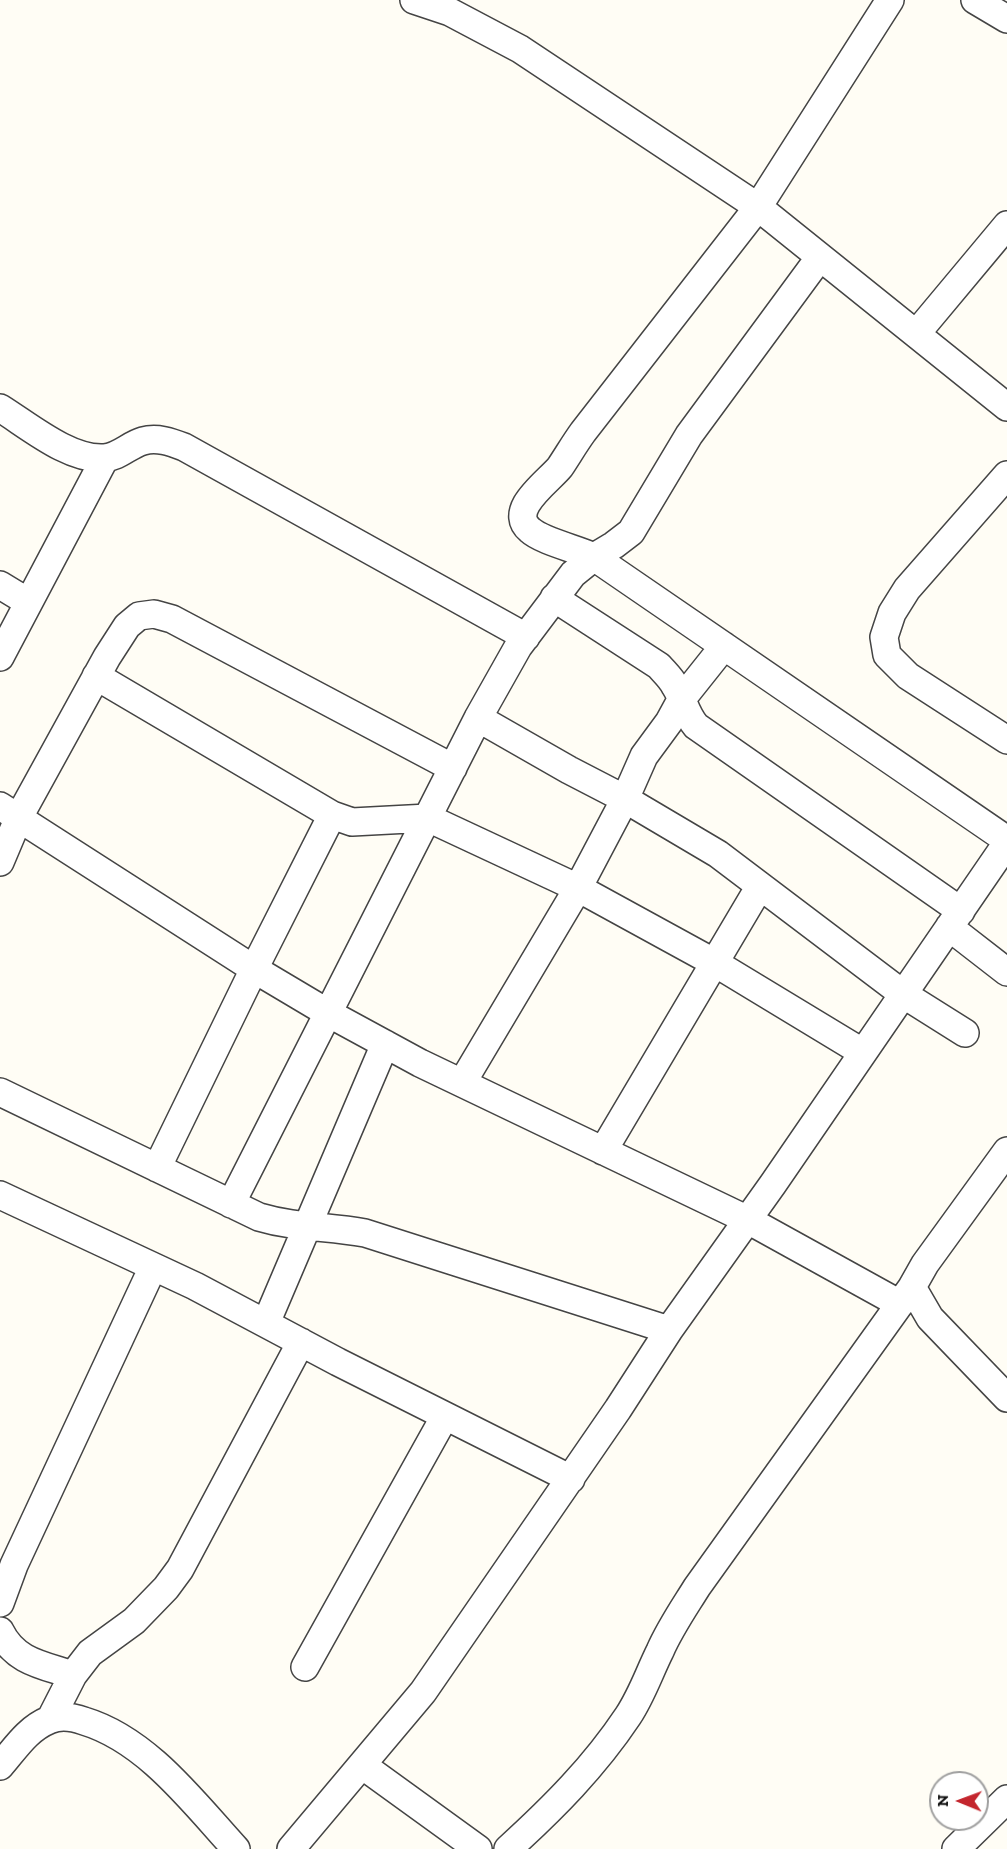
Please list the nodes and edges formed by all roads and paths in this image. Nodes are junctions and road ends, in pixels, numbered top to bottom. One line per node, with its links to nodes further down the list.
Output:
1 (414, 0): 5 (street)
2 (890, 0): 5 (street)
3 (975, 0): 4 (street)
4 (1007, 20)
5 (758, 207): 7 (street); 13 (street)
6 (1007, 225): 8 (street)
7 (820, 257): 8 (street); 13 (street)
8 (916, 334): 9 (street)
9 (1007, 407)
10 (0, 408): 11 (street)
11 (105, 458): 16 (street); 17 (street)
12 (1007, 475): 23 (street)
13 (594, 557): 15 (street); 18 (street)
14 (0, 585): 16 (street)
15 (554, 598): 17 (street); 21 (street)
16 (28, 602): 19 (street)
17 (526, 636): 22 (street)
18 (724, 646): 21 (street); 29 (street)
19 (0, 657)
20 (96, 676): 24 (street); 26 (street); 27 (street)
21 (681, 699): 25 (street); 33 (street)
22 (478, 718): 24 (street); 25 (street)
23 (1007, 740)
24 (453, 768): 28 (street)
25 (625, 799): 31 (street); 32 (street)
26 (9, 812): 30 (street); 35 (street)
27 (332, 815): 28 (street); 35 (street)
28 (428, 818): 32 (street); 38 (street)
29 (1007, 841): 33 (street)
30 (0, 862)
31 (760, 886): 34 (street); 37 (street)
32 (578, 888): 34 (street); 42 (street)
33 (955, 919): 36 (street); 37 (street)
34 (715, 963): 41 (street); 44 (street)
35 (254, 969): 38 (street); 46 (street)
36 (1007, 972)
37 (903, 994): 39 (street); 41 (street)
38 (328, 1013): 40 (street); 48 (street)
39 (965, 1033)
40 (385, 1044): 42 (street); 50 (street)
41 (862, 1052): 49 (street)
42 (462, 1083): 44 (street)
43 (0, 1092): 46 (street)
44 (603, 1151): 49 (street)
45 (1007, 1152): 52 (street)
46 (157, 1168): 48 (street)
47 (0, 1195): 51 (street)
48 (231, 1204): 50 (street)
49 (748, 1220): 52 (street); 54 (street)
50 (307, 1227): 53 (street); 54 (street)
51 (153, 1267): 53 (street); 59 (street)
52 (906, 1296): 56 (street); 70 (street)
53 (266, 1323): 55 (street)
54 (669, 1330): 58 (street)
55 (301, 1342): 57 (street); 62 (street)
56 (1007, 1398)
57 (445, 1416): 58 (street); 61 (street)
58 (570, 1479): 64 (street)
59 (0, 1603)
60 (0, 1631): 62 (street)
61 (305, 1667)
62 (73, 1675): 63 (street)
63 (51, 1718): 65 (street); 67 (street)
64 (362, 1765): 68 (street); 69 (street)
65 (0, 1766)
66 (1007, 1799): 71 (street)
67 (236, 1849)
68 (291, 1849)
69 (478, 1849)
70 (508, 1849)
71 (956, 1849)

